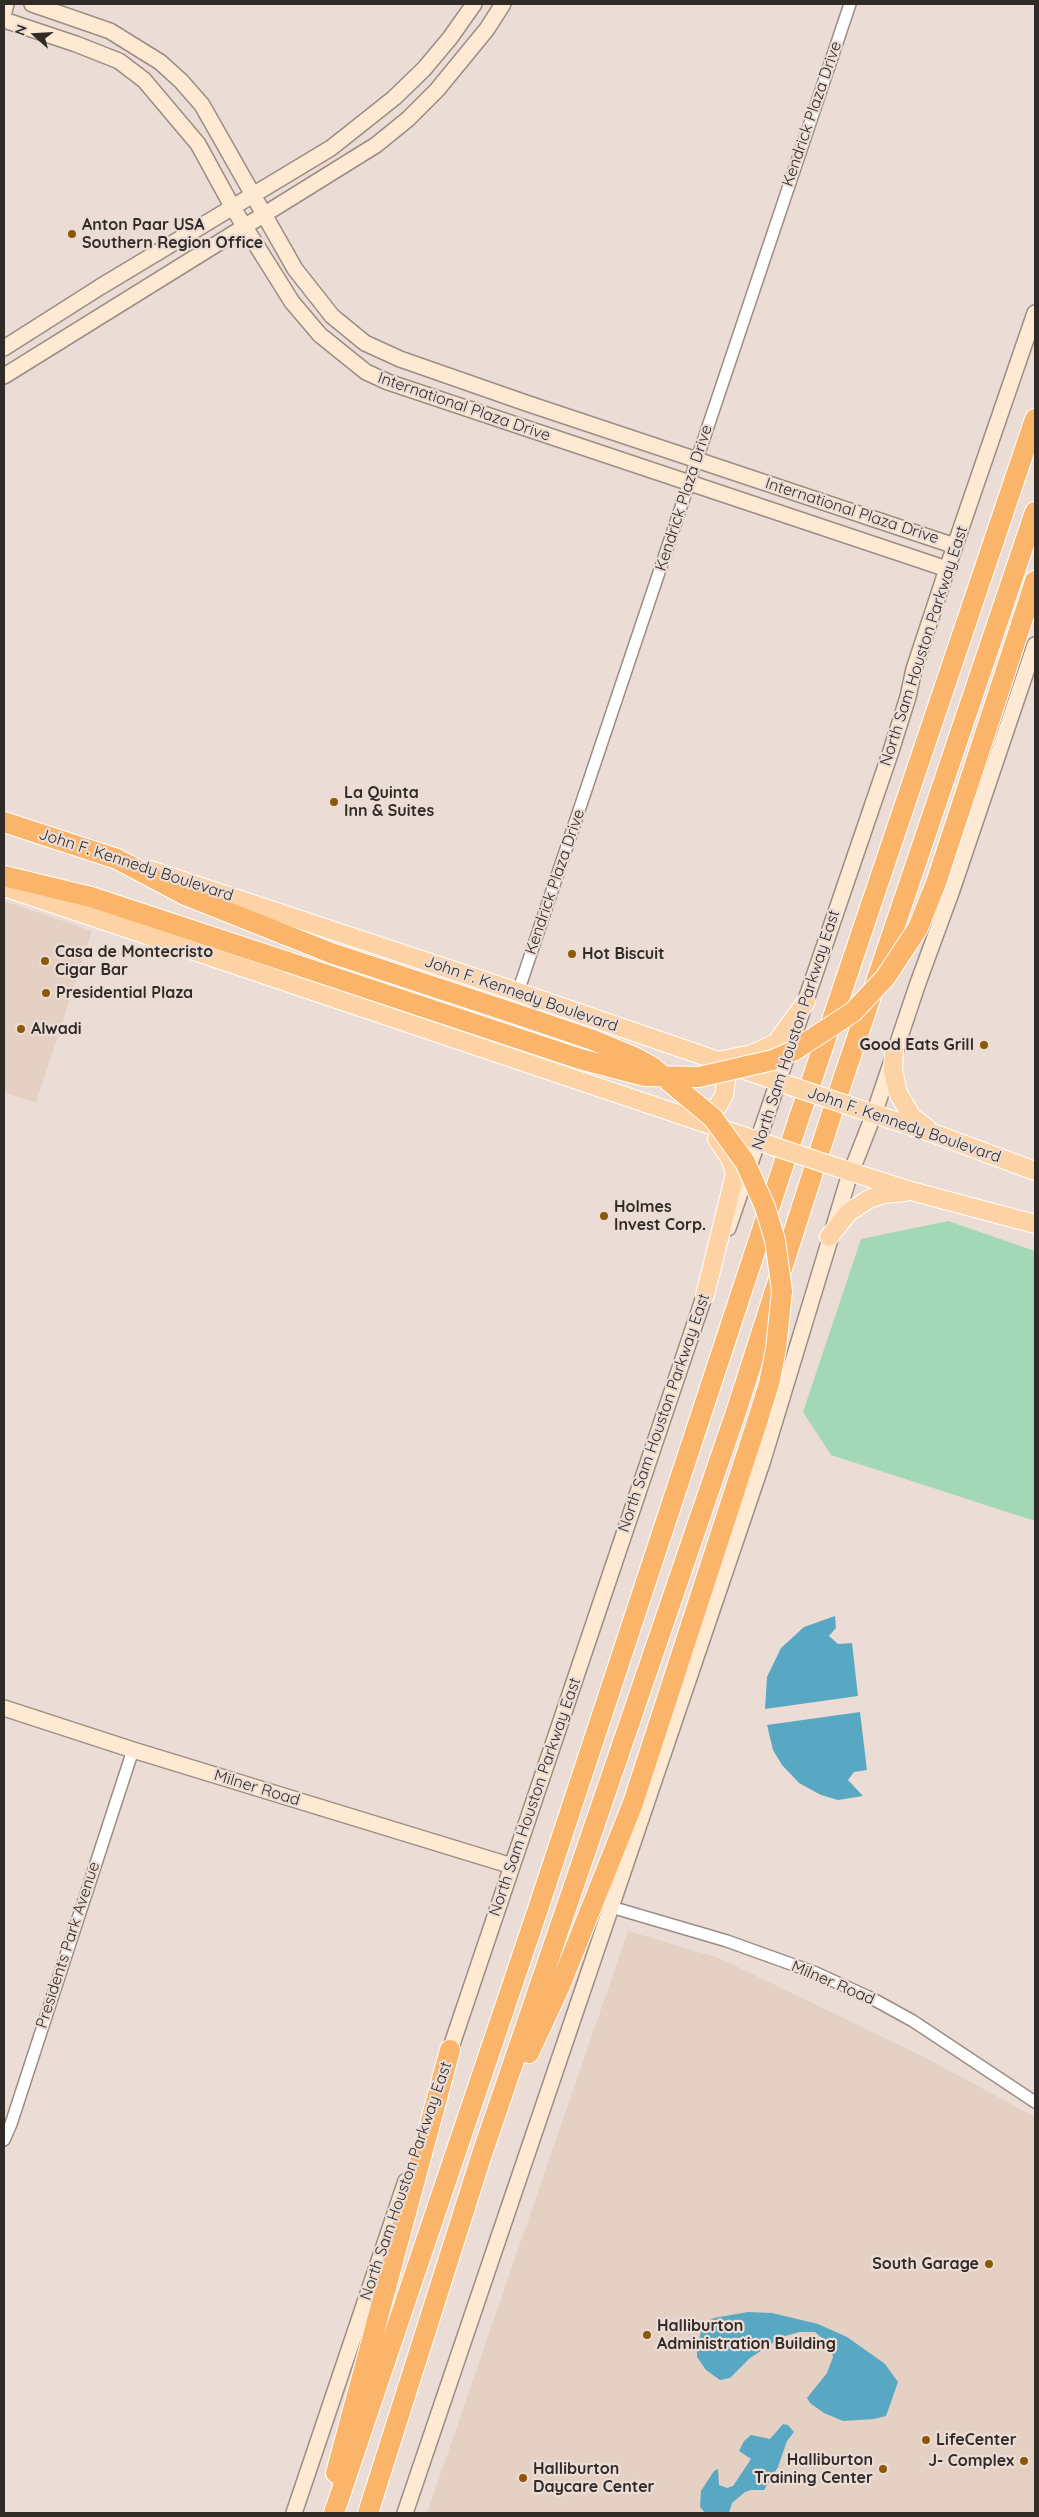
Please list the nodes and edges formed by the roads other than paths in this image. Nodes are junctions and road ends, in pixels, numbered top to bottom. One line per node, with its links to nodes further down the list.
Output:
1 (6, 4): 6 (main road)
2 (32, 4): 8 (main road, International Plaza Drive)
3 (474, 4): 10 (main road)
4 (503, 4): 11 (main road)
5 (850, 4): 26 (street, Kendrick Plaza Drive)
6 (4, 12)
7 (4, 20): 9 (main road, International Plaza Drive)
8 (160, 62): 9 (main road); 12 (main road, International Plaza Drive)
9 (144, 80): 13 (main road, International Plaza Drive)
10 (394, 98): 11 (main road); 12 (main road)
11 (408, 119): 14 (main road)
12 (254, 195): 13 (main road); 14 (main road, International Plaza Drive)
13 (232, 208): 15 (main road, International Plaza Drive); 16 (main road)
14 (265, 215): 15 (main road); 19 (main road, International Plaza Drive)
15 (244, 228): 17 (main road); 21 (main road, International Plaza Drive)
16 (100, 287): 17 (main road); 20 (main road)
17 (109, 310): 22 (main road)
18 (1035, 313): 29 (main road, North Sam Houston Parkway East)
19 (365, 342): 21 (main road); 23 (main road, International Plaza Drive)
20 (4, 348)
21 (347, 359): 25 (main road, International Plaza Drive)
22 (4, 376)
23 (526, 404): 25 (main road); 26 (main road, International Plaza Drive)
24 (1035, 419): 63 (highway, North Sam Houston Parkway East)
25 (519, 426): 27 (main road, International Plaza Drive)
26 (697, 461): 27 (street, Kendrick Plaza Drive); 29 (main road, International Plaza Drive)
27 (689, 484): 30 (main road, International Plaza Drive); 37 (street, Kendrick Plaza Drive)
28 (1035, 512): 60 (highway)
29 (955, 546): 30 (main road, North Sam Houston Parkway East)
30 (947, 568): 38 (main road, North Sam Houston Parkway East)
31 (1035, 581): 35 (highway, bridge)
32 (1035, 645): 39 (main road)
33 (4, 822): 34 (highway, John F. Kennedy Boulevard)
34 (117, 859): 37 (main road, John F. Kennedy Boulevard); 60 (highway, bridge)
35 (4, 876)
36 (4, 887): 42 (main road)
37 (518, 992): 40 (main road, John F. Kennedy Boulevard)
38 (806, 1002): 40 (main road); 41 (main road, North Sam Houston Parkway East)
39 (894, 1051): 43 (main road); 45 (main road)
40 (715, 1061): 41 (main road, John F. Kennedy Boulevard); 42 (main road)
41 (787, 1085): 43 (main road, John F. Kennedy Boulevard, bridge); 46 (main road, North Sam Houston Parkway East)
42 (603, 1088): 44 (main road)
43 (874, 1114): 45 (main road, John F. Kennedy Boulevard); 47 (main road)
44 (695, 1118): 46 (main road); 52 (main road)
45 (938, 1135): 48 (main road, John F. Kennedy Boulevard)
46 (766, 1143): 47 (main road, bridge); 52 (main road, North Sam Houston Parkway East)
47 (843, 1170): 49 (main road); 51 (main road)
48 (1035, 1171)
49 (911, 1192): 50 (main road); 51 (main road)
50 (1035, 1224)
51 (829, 1237): 56 (main road)
52 (704, 1295): 55 (main road, North Sam Houston Parkway East)
53 (4, 1708): 54 (main road, Milner Road)
54 (133, 1750): 55 (main road, Milner Road); 59 (street, Presidents Park Avenue)
55 (512, 1866): 57 (main road, North Sam Houston Parkway East)
56 (611, 1908): 58 (street, Milner Road); 65 (main road)
57 (450, 2050): 61 (main road, North Sam Houston Parkway East); 62 (highway)
58 (1035, 2102)
59 (4, 2140)
60 (482, 2154): 64 (highway)
61 (294, 2513)
62 (325, 2513)
63 (334, 2513)
64 (368, 2513)
65 (405, 2513)

